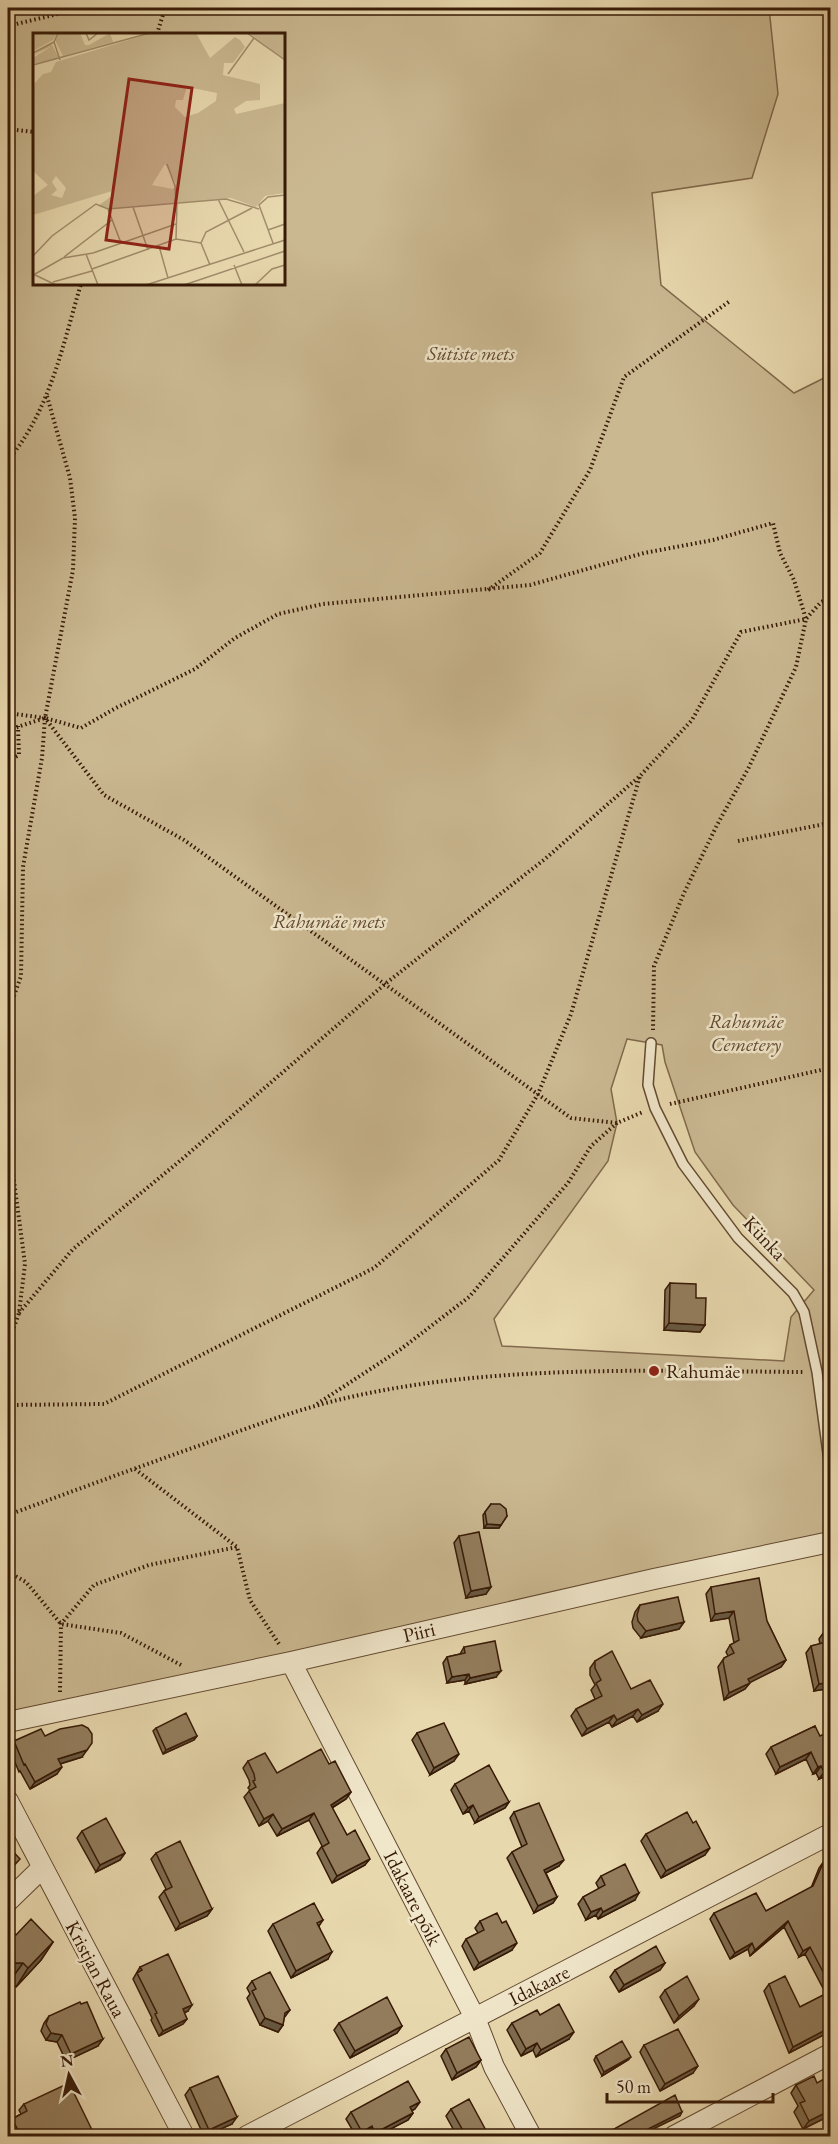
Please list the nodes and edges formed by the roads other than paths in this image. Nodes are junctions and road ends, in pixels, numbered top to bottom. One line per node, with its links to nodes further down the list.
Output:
1 (651, 1043): 2 (lane, Künka)
2 (831, 1468)
3 (831, 1542): 4 (street, Piiri)
4 (291, 1662): 5 (street, Piiri); 10 (street, Idakaare põik)
5 (8, 1722)
6 (8, 1801): 8 (street, Kristjan Raua)
7 (831, 1834): 10 (street, Idakaare)
8 (42, 1868): 9 (street); 13 (street, Kristjan Raua)
9 (8, 1901)
10 (475, 2018): 14 (street, Idakaare); 15 (street, Idakaare põik)
11 (831, 2054): 12 (street)
12 (708, 2129): 16 (street)
13 (184, 2136)
14 (247, 2136)
15 (531, 2136)
16 (674, 2136)

